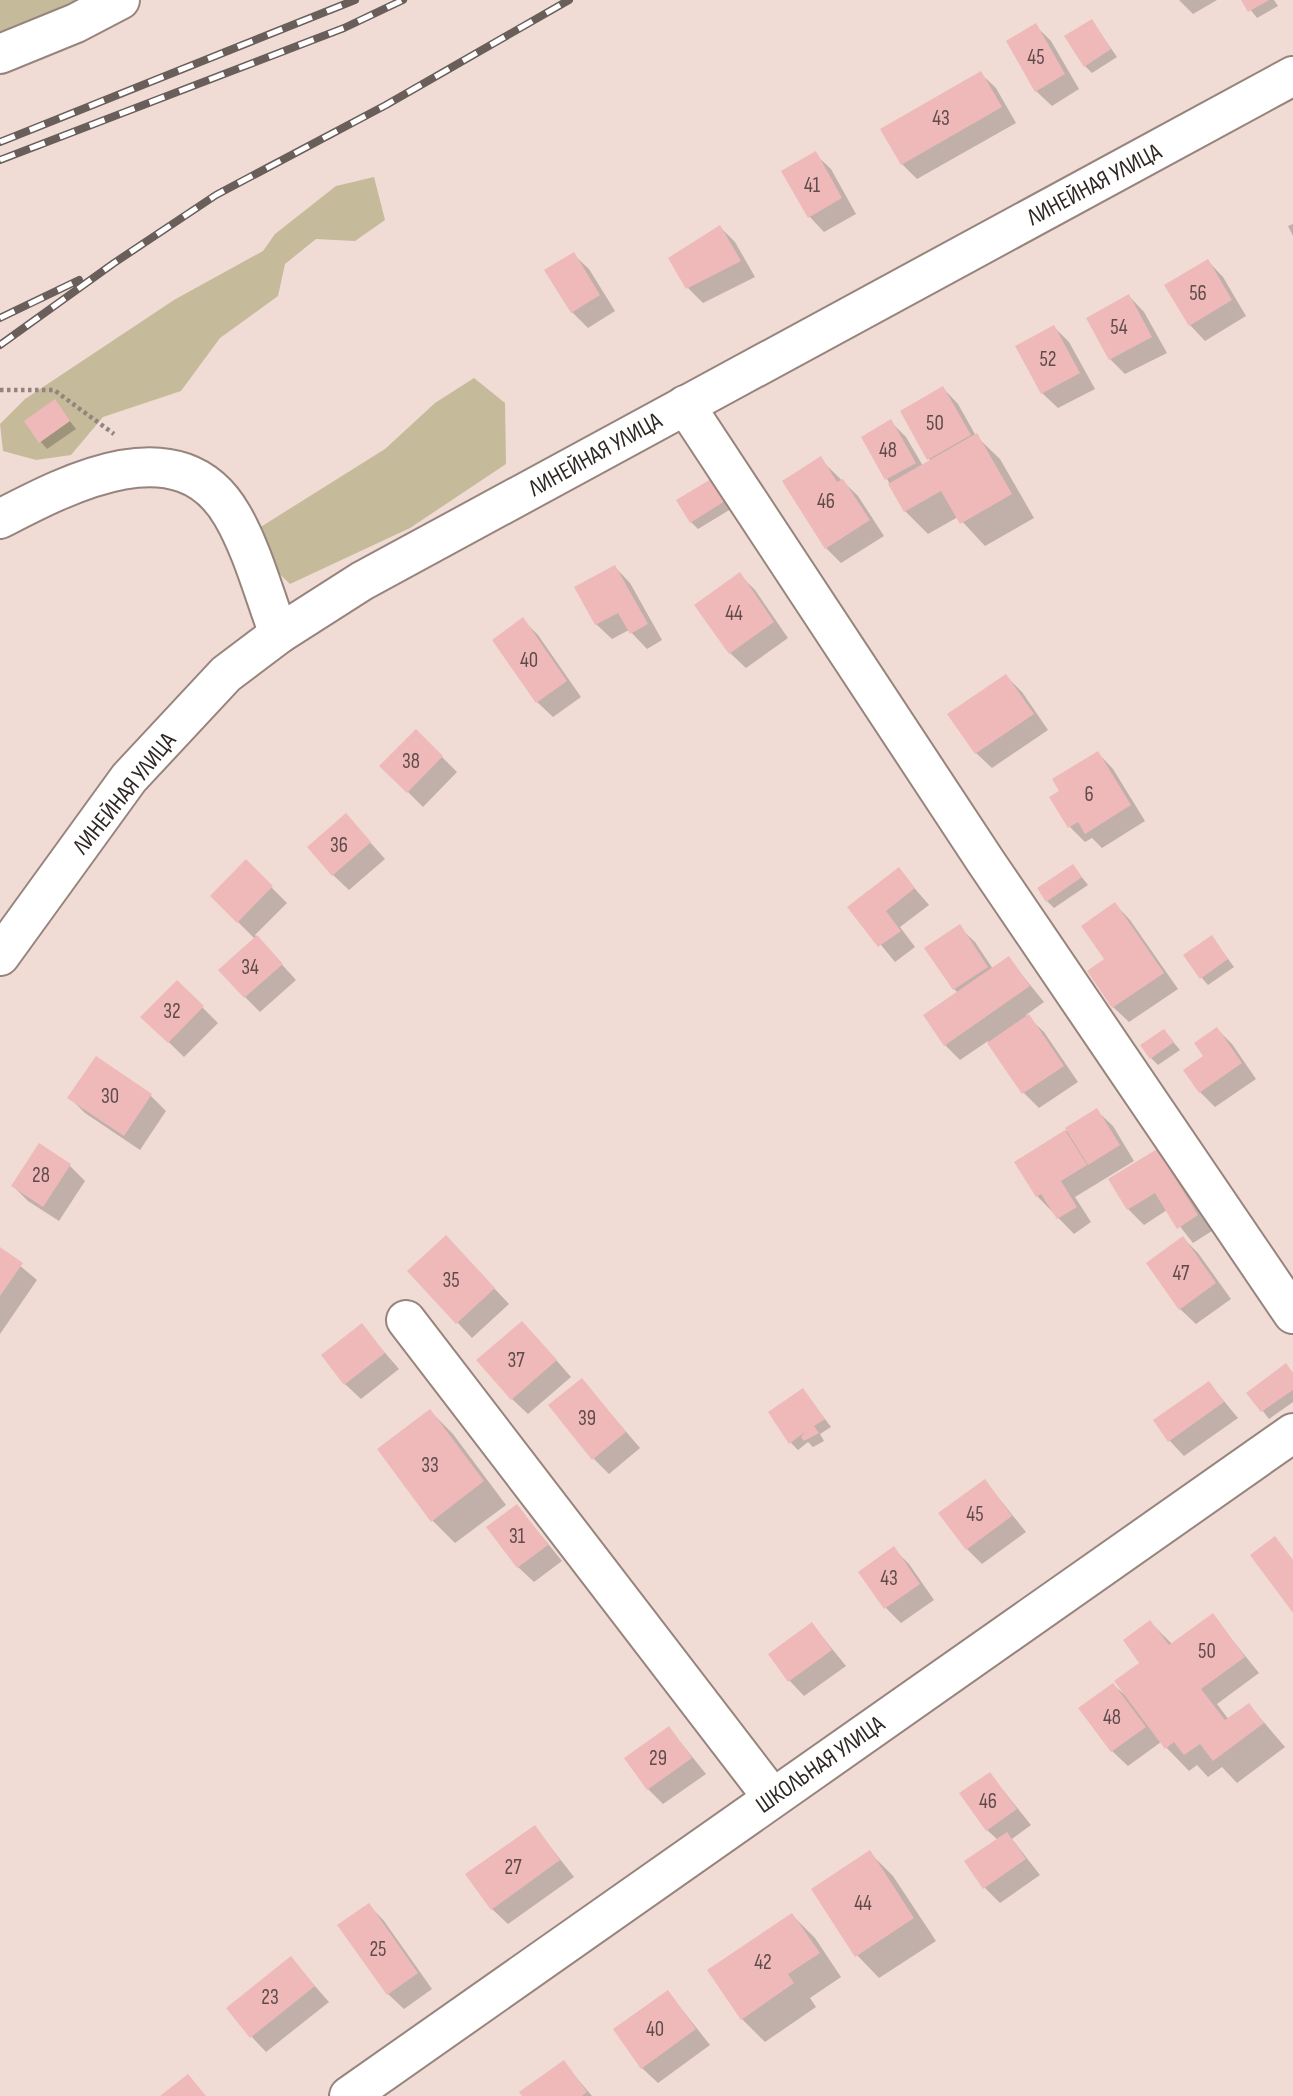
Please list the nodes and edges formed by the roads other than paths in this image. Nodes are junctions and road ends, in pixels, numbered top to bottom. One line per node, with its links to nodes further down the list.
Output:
1 (120, 0): 2 (street)
2 (0, 54)
3 (1293, 76): 4 (street, ЛИНЕЙНАЯ УЛИЦА)
4 (685, 405): 6 (street, ЛИНЕЙНАЯ УЛИЦА); 8 (street)
5 (0, 519): 6 (street)
6 (279, 634): 7 (street, ЛИНЕЙНАЯ УЛИЦА)
7 (0, 956)
8 (1293, 1314)
9 (406, 1320): 11 (street)
10 (1293, 1433): 11 (street, ШКОЛЬНАЯ УЛИЦА)
11 (772, 1797): 12 (street, ШКОЛЬНАЯ УЛИЦА)
12 (349, 2096)

